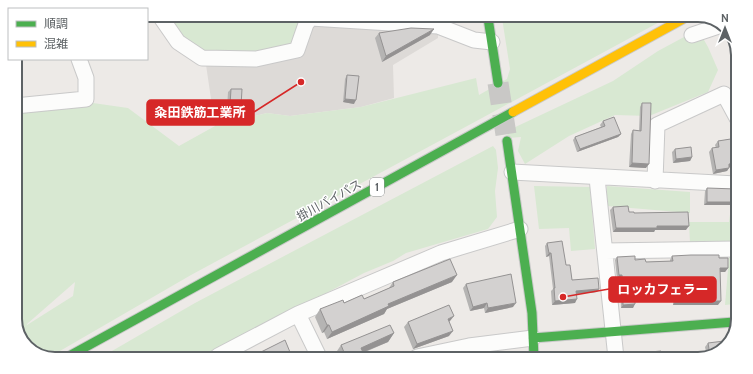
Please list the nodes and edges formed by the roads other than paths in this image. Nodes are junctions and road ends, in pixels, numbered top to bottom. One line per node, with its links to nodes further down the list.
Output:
1 (164, 22): 2 (street)
2 (308, 22)
3 (374, 22): 8 (street)
4 (489, 22): 8 (main road)
5 (678, 22): 25 (main road, 掛川バイパス / 1)
6 (716, 27): 7 (street)
7 (692, 35)
8 (492, 42): 10 (main road)
9 (79, 60): 11 (street)
10 (498, 83)
11 (22, 105)
12 (731, 107): 16 (street)
13 (507, 142): 14 (main road)
14 (512, 172): 15 (street); 18 (main road)
15 (597, 178): 16 (street); 20 (street)
16 (655, 181): 17 (street)
17 (731, 184)
18 (520, 229): 21 (street); 24 (main road)
19 (731, 249): 20 (street)
20 (605, 251): 23 (street)
21 (298, 314): 26 (street); 27 (street)
22 (730, 322): 23 (main road)
23 (614, 330): 24 (main road); 30 (street)
24 (533, 338): 28 (street); 29 (main road)
25 (76, 352)
26 (226, 352)
27 (317, 352)
28 (441, 352)
29 (534, 352)
30 (616, 352)

